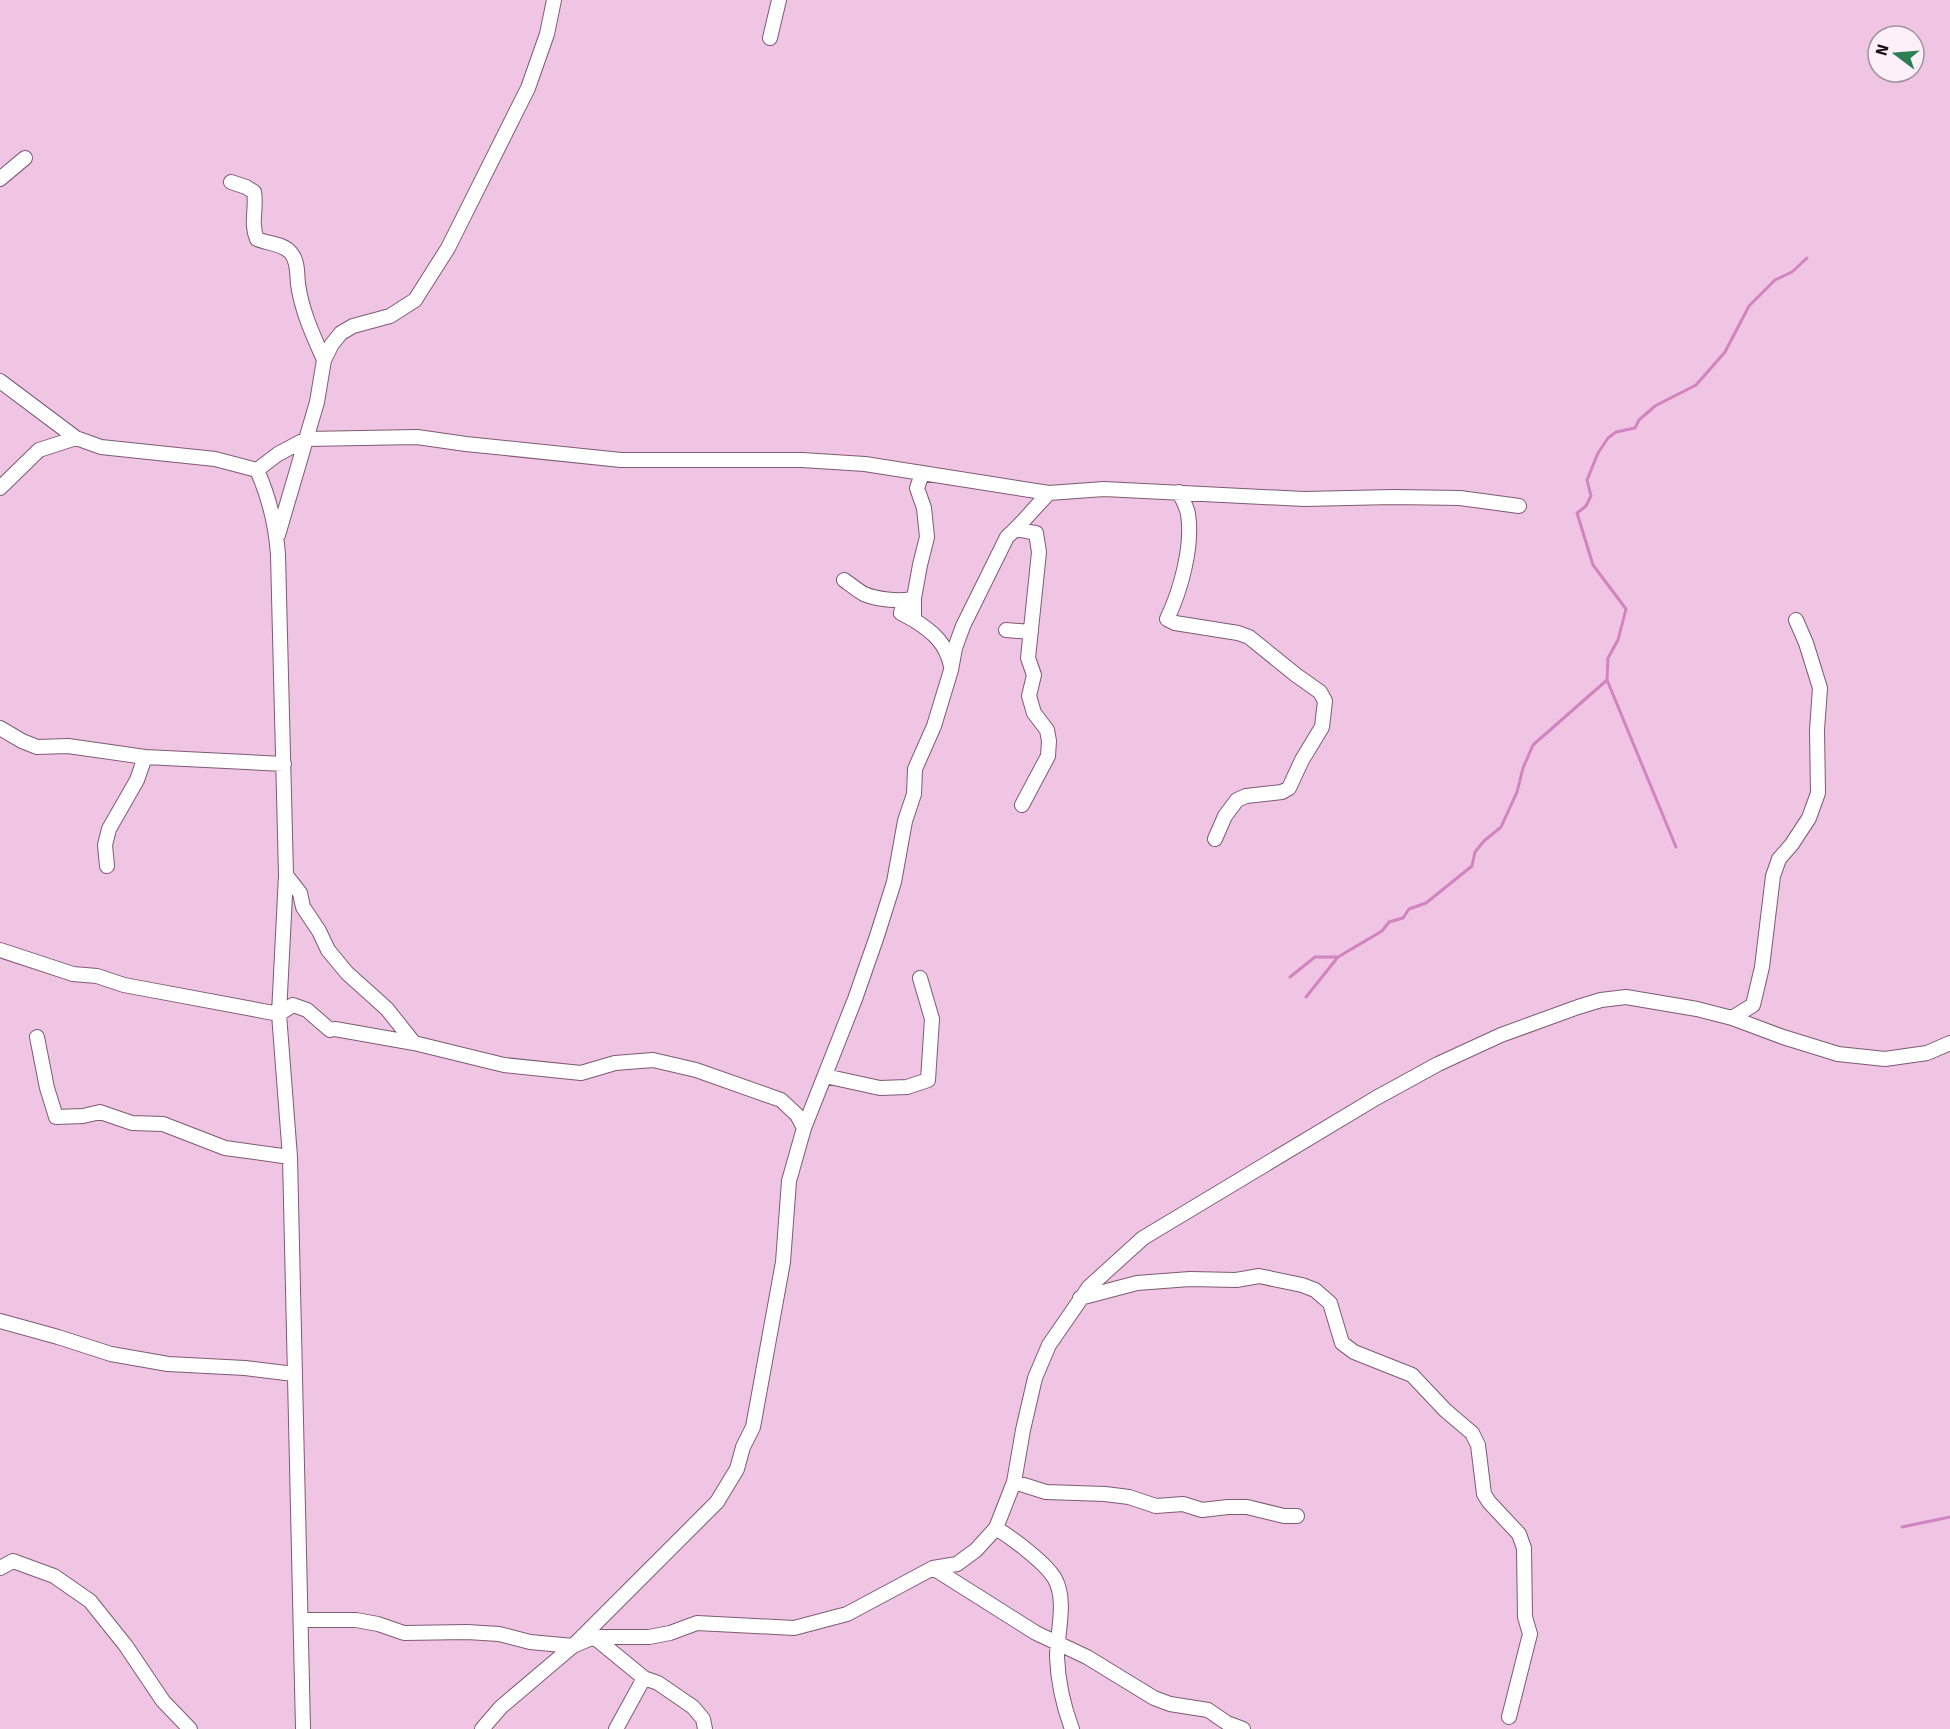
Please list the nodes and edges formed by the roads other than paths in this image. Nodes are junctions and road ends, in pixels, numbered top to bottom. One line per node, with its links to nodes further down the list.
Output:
1 (554, 0): 7 (street)
2 (778, 0): 3 (street)
3 (770, 38)
4 (25, 158): 5 (street)
5 (0, 179)
6 (231, 182): 7 (street)
7 (324, 360): 10 (street)
8 (0, 381): 9 (street)
9 (76, 438): 11 (street); 13 (street)
10 (306, 439): 11 (street); 12 (street); 20 (street)
11 (257, 470): 20 (street)
12 (916, 473): 15 (street); 22 (street)
13 (0, 488)
14 (1179, 492): 15 (street); 16 (street); 31 (street)
15 (1049, 493): 17 (street)
16 (1519, 506)
17 (1032, 510): 18 (street); 19 (street)
18 (1016, 529): 19 (street); 26 (street)
19 (1036, 533): 25 (street)
20 (277, 537): 29 (street)
21 (844, 580): 22 (street)
22 (909, 599): 26 (street)
23 (1796, 620): 37 (street)
24 (1006, 630): 25 (street)
25 (1031, 632): 30 (street)
26 (951, 670): 41 (street)
27 (0, 728): 28 (street)
28 (145, 757): 29 (street); 32 (street)
29 (284, 764): 33 (street)
30 (1022, 805)
31 (1215, 839)
32 (107, 866)
33 (286, 875): 36 (street); 39 (street)
34 (0, 950): 36 (street)
35 (920, 978): 41 (street)
36 (279, 1014): 39 (street); 43 (street)
37 (1732, 1018): 40 (street); 44 (street)
38 (37, 1036): 43 (street)
39 (414, 1043): 42 (street)
40 (1950, 1043)
41 (825, 1076): 42 (street)
42 (804, 1128): 55 (street)
43 (290, 1157): 46 (street)
44 (1080, 1298): 47 (street); 57 (street)
45 (0, 1321): 46 (street)
46 (294, 1374): 52 (street)
47 (1014, 1482): 48 (street); 49 (street)
48 (1298, 1516)
49 (996, 1528): 51 (street); 54 (street)
50 (4, 1562): 58 (street)
51 (933, 1568): 53 (street); 54 (street)
52 (302, 1620): 55 (street); 59 (street)
53 (594, 1638): 55 (street); 56 (street)
54 (1058, 1642): 63 (street); 64 (street)
55 (573, 1646): 60 (street)
56 (644, 1678): 61 (street); 62 (street)
57 (1509, 1717)
58 (190, 1729)
59 (303, 1729)
60 (482, 1729)
61 (616, 1729)
62 (705, 1729)
63 (1072, 1729)
64 (1243, 1729)

